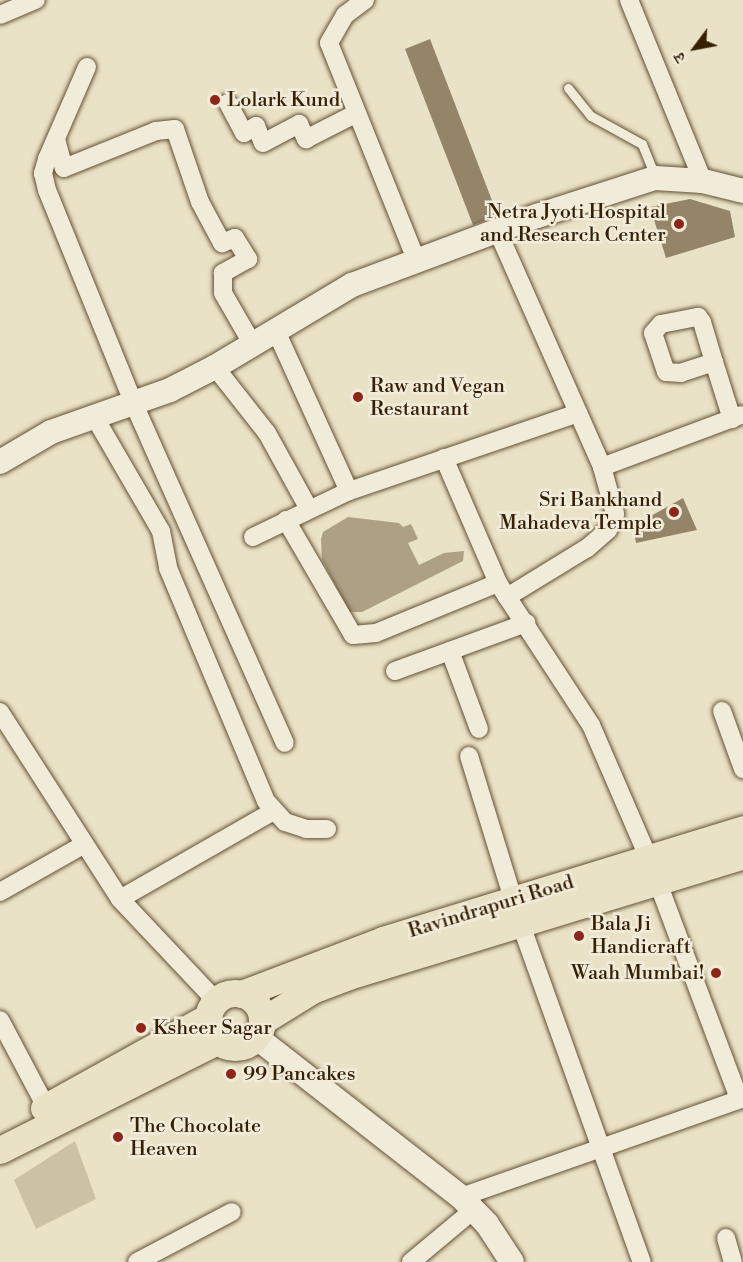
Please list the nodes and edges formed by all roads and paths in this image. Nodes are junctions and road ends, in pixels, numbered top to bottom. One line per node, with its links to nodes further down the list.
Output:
1 (36, 0): 4 (street)
2 (364, 0): 8 (street)
3 (629, 0): 11 (street)
4 (0, 15)
5 (87, 67): 9 (street)
6 (568, 88): 10 (lane)
7 (228, 103): 8 (street)
8 (357, 113): 14 (street)
9 (56, 140): 16 (street); 19 (street)
10 (655, 178): 11 (street); 13 (street)
11 (703, 181): 12 (street)
12 (743, 191)
13 (498, 232): 14 (street); 20 (street)
14 (417, 262): 15 (street)
15 (276, 331): 16 (street); 26 (street)
16 (253, 345): 18 (street)
17 (714, 362): 22 (street)
18 (215, 368): 19 (street); 27 (street)
19 (133, 402): 21 (street); 37 (street)
20 (578, 413): 23 (street); 25 (street)
21 (94, 416): 24 (street); 40 (street)
22 (737, 416): 25 (street)
23 (444, 458): 26 (street); 30 (street)
24 (0, 462)
25 (602, 467): 30 (street)
26 (349, 491): 27 (street)
27 (309, 509): 28 (street)
28 (286, 520): 29 (street); 30 (street)
29 (253, 537)
30 (502, 590): 31 (street)
31 (526, 624): 32 (street); 45 (street)
32 (450, 651): 33 (street); 36 (street)
33 (395, 671)
34 (722, 711): 39 (street)
35 (0, 712): 43 (street)
36 (479, 729)
37 (285, 743)
38 (469, 756): 48 (street)
39 (743, 769)
40 (272, 812): 41 (street); 47 (street)
41 (327, 829)
42 (743, 829): 45 (main road, Ravindrapuri Road)
43 (83, 845): 46 (street); 47 (street)
44 (743, 855): 45 (main road, Ravindrapuri Road)
45 (653, 871): 48 (main road, Ravindrapuri Road); 51 (street)
46 (0, 892)
47 (120, 899): 50 (street)
48 (517, 911): 50 (main road, Ravindrapuri Road); 54 (street)
49 (0, 1020): 52 (street)
50 (235, 1023): 52 (main road, Ravindrapuri Road); 55 (main road, Ravindrapuri Road); 56 (street)
51 (741, 1098): 54 (street)
52 (46, 1107): 53 (main road, Ravindrapuri Road)
53 (0, 1131)
54 (601, 1149): 56 (street); 64 (street)
55 (0, 1150)
56 (463, 1207): 61 (street); 62 (street); 63 (street)
57 (232, 1212): 59 (street)
58 (726, 1238): 65 (street)
59 (173, 1254): 60 (street)
60 (136, 1262)
61 (411, 1262)
62 (496, 1262)
63 (512, 1262)
64 (642, 1262)
65 (733, 1262)

